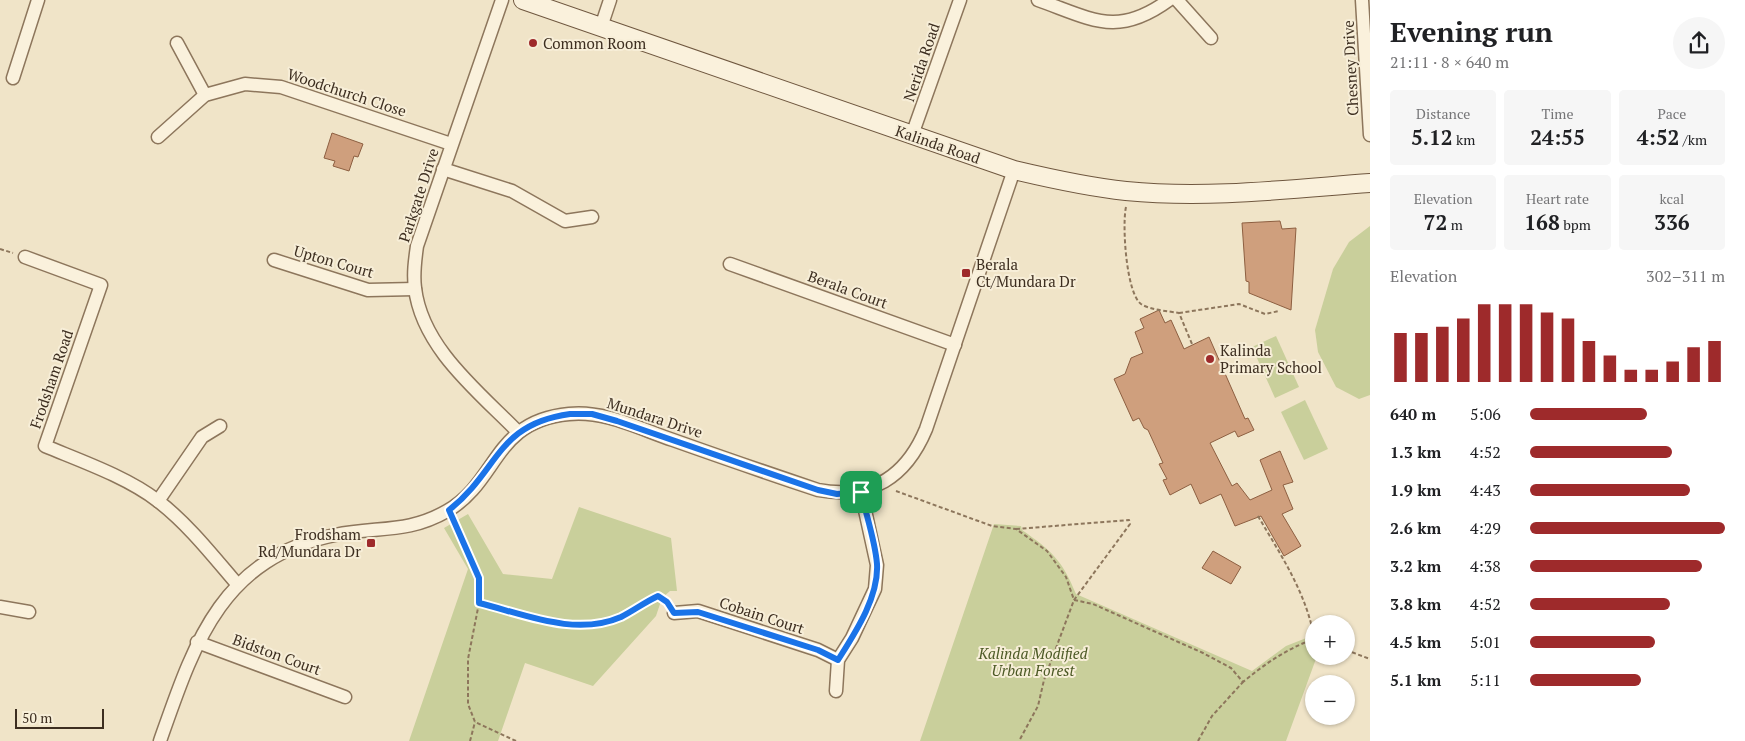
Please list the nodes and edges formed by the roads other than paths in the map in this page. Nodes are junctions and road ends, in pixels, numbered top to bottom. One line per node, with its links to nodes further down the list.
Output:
1 (38, 0): 13 (street)
2 (502, 0): 18 (street, Parkgate Drive)
3 (523, 0): 10 (street, Kalinda Road)
4 (610, 0): 10 (street)
5 (960, 0): 15 (street, Nerida Road)
6 (1038, 0): 7 (street)
7 (1169, 0)
8 (1176, 0): 11 (street)
9 (1362, 0): 16 (street, Chesney Drive)
10 (601, 26): 15 (street, Kalinda Road)
11 (1211, 38)
12 (177, 43): 14 (street)
13 (13, 78)
14 (205, 95): 17 (street, Woodchurch Close); 18 (street, Woodchurch Close)
15 (912, 135): 20 (street, Kalinda Road)
16 (1370, 135)
17 (158, 137)
18 (451, 144): 19 (street, Parkgate Drive)
19 (443, 169): 22 (street); 26 (street, Parkgate Drive)
20 (1014, 170): 21 (street, Kalinda Road); 27 (street, Mundara Drive)
21 (1370, 183)
22 (592, 217)
23 (25, 257): 31 (street, Frodsham Road)
24 (274, 260): 26 (street, Upton Court)
25 (730, 264): 27 (street, Berala Court)
26 (415, 289): 29 (street, Parkgate Drive)
27 (954, 345): 30 (street, Mundara Drive)
28 (220, 426): 31 (street)
29 (518, 432): 30 (street, Mundara Drive); 32 (street, Mundara Drive)
30 (861, 492): 37 (street)
31 (158, 501): 32 (street, Frodsham Road)
32 (237, 584): 36 (street, Mundara Drive)
33 (0, 606): 34 (street)
34 (29, 612)
35 (674, 613): 37 (street, Cobain Court)
36 (197, 642): 39 (street, Bidston Court); 40 (street, Mundara Drive)
37 (838, 660): 38 (street)
38 (836, 691)
39 (346, 696)
40 (160, 741)

